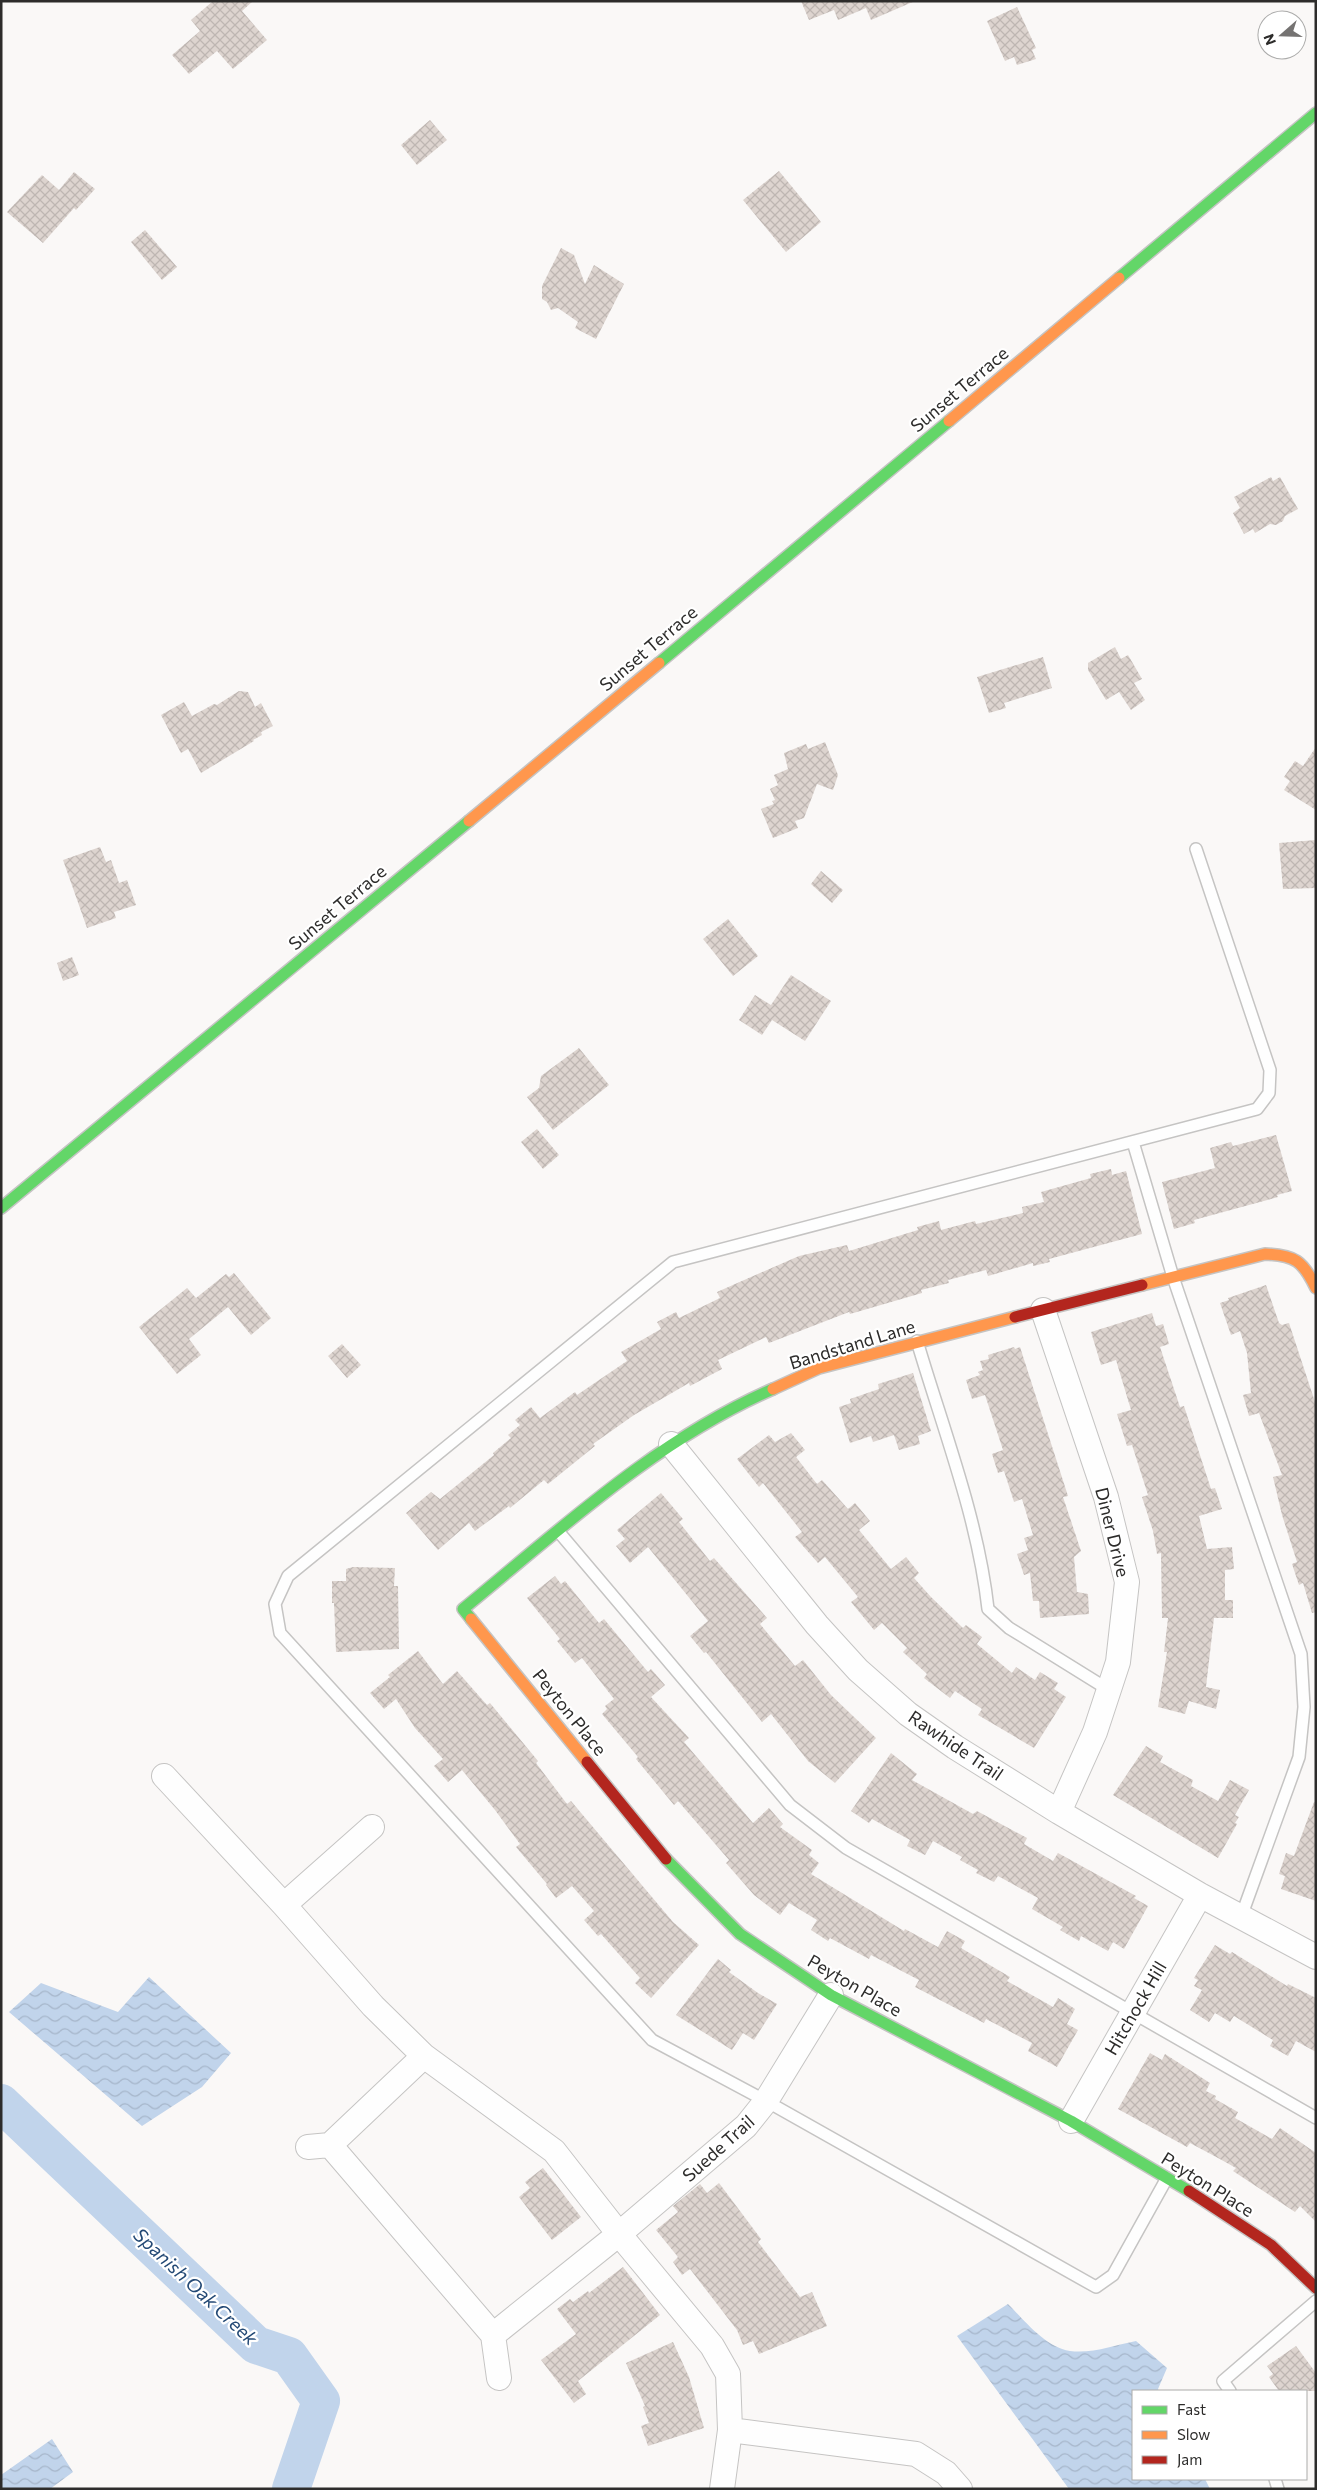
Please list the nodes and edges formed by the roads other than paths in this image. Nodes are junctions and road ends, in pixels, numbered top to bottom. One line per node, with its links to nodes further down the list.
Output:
1 (1316, 113): 4 (street, Sunset Terrace)
2 (1196, 850): 3 (lane)
3 (1133, 1142): 5 (lane); 23 (lane)
4 (1, 1208)
5 (1172, 1277): 6 (street, Bandstand Lane); 7 (street, Bandstand Lane); 18 (lane)
6 (1316, 1288)
7 (1043, 1310): 8 (street, Bandstand Lane); 12 (street, Diner Drive)
8 (917, 1341): 9 (street, Bandstand Lane); 12 (lane)
9 (671, 1444): 10 (street, Bandstand Lane); 14 (street, Rawhide Trail)
10 (558, 1531): 11 (street, Bandstand Lane); 21 (lane)
11 (462, 1609): 20 (street, Peyton Place)
12 (1109, 1690): 14 (street, Diner Drive)
13 (164, 1776): 17 (street)
14 (1059, 1812): 16 (street, Rawhide Trail)
15 (372, 1827): 17 (street)
16 (1200, 1895): 18 (street, Rawhide Trail); 21 (street, Hitchock Hill)
17 (284, 1905): 22 (street)
18 (1240, 1917): 19 (street, Rawhide Trail)
19 (1316, 1957)
20 (830, 1995): 23 (street, Suede Trail); 25 (street, Peyton Place)
21 (1132, 2012): 24 (lane); 25 (street, Hitchock Hill)
22 (424, 2056): 27 (street); 30 (street)
23 (766, 2101): 26 (lane); 27 (street, Suede Trail)
24 (1316, 2118)
25 (1071, 2121): 26 (street, Peyton Place)
26 (1167, 2178): 28 (street, Peyton Place)
27 (619, 2234): 30 (street, Suede Trail); 33 (street)
28 (1316, 2288)
29 (1316, 2301): 32 (lane)
30 (493, 2335): 31 (street)
31 (499, 2378)
32 (1229, 2390)
33 (730, 2430): 34 (street); 35 (street)
34 (722, 2489)
35 (960, 2489)

